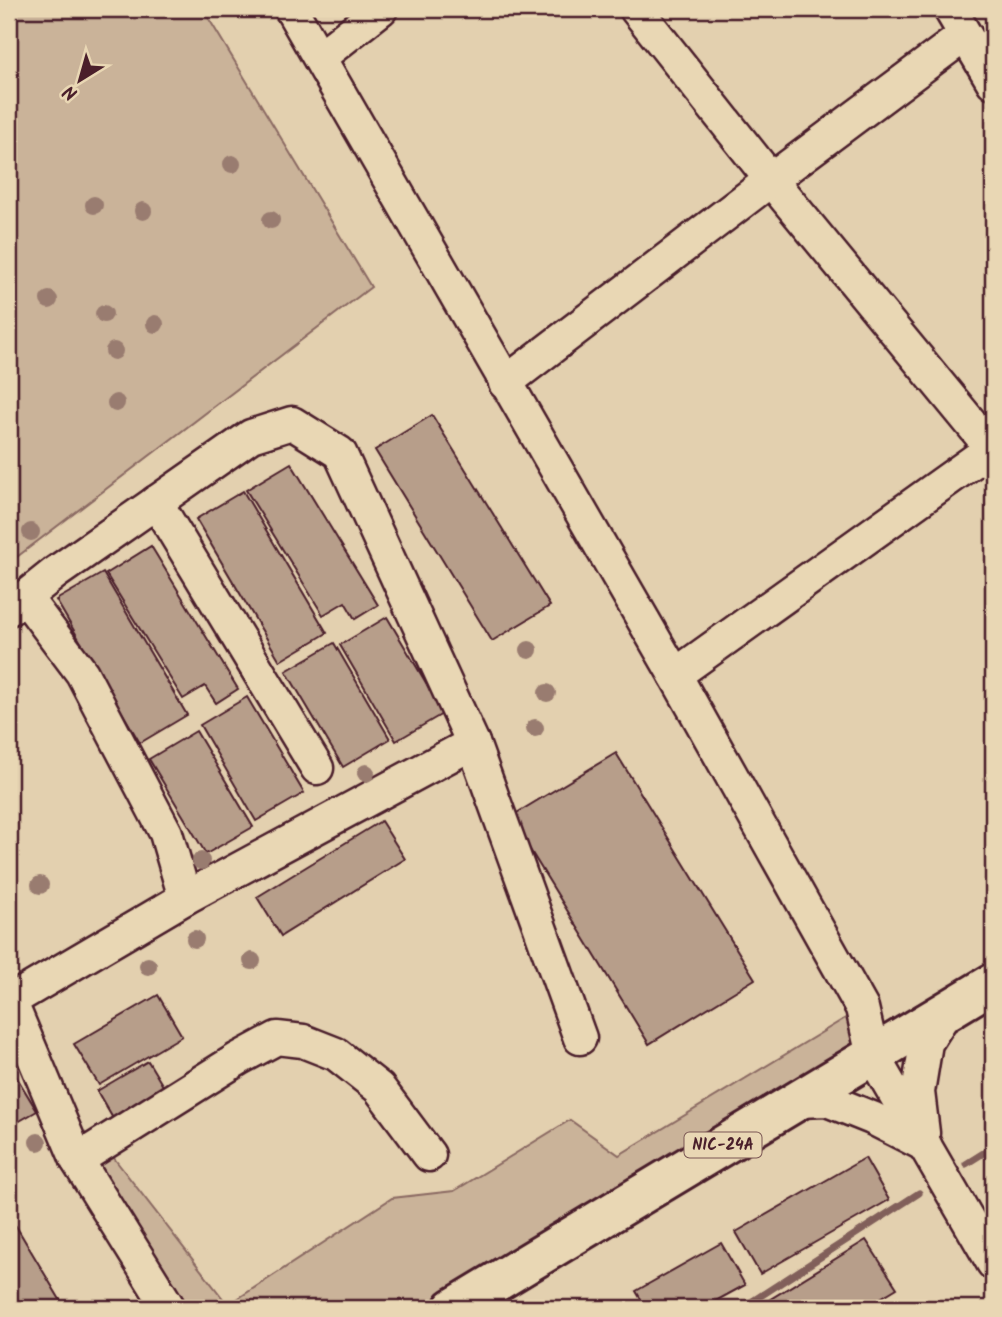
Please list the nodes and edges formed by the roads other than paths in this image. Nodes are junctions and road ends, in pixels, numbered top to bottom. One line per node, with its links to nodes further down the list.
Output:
1 (291, 9): 5 (street)
2 (382, 9): 5 (street)
3 (636, 9): 7 (street)
4 (957, 22): 6 (street); 7 (street)
5 (320, 57): 8 (street)
6 (993, 82)
7 (772, 178): 8 (street); 9 (street)
8 (505, 383): 12 (street)
9 (992, 449): 12 (street)
10 (156, 502): 11 (street); 13 (street); 14 (street)
11 (17, 603): 15 (street)
12 (675, 675): 20 (street)
13 (473, 743): 15 (street); 19 (street)
14 (317, 768)
15 (185, 898): 17 (street)
16 (993, 983): 18 (highway, NIC-24A)
17 (10, 999): 24 (street)
18 (948, 1010): 20 (highway, NIC-24A); 22 (street)
19 (580, 1038)
20 (873, 1056): 21 (highway, NIC-24A); 22 (street)
21 (798, 1101): 22 (street); 26 (highway, NIC-24A)
22 (925, 1145): 25 (street)
23 (429, 1155): 24 (street)
24 (77, 1160): 27 (street)
25 (993, 1263)
26 (462, 1306)
27 (169, 1308)

